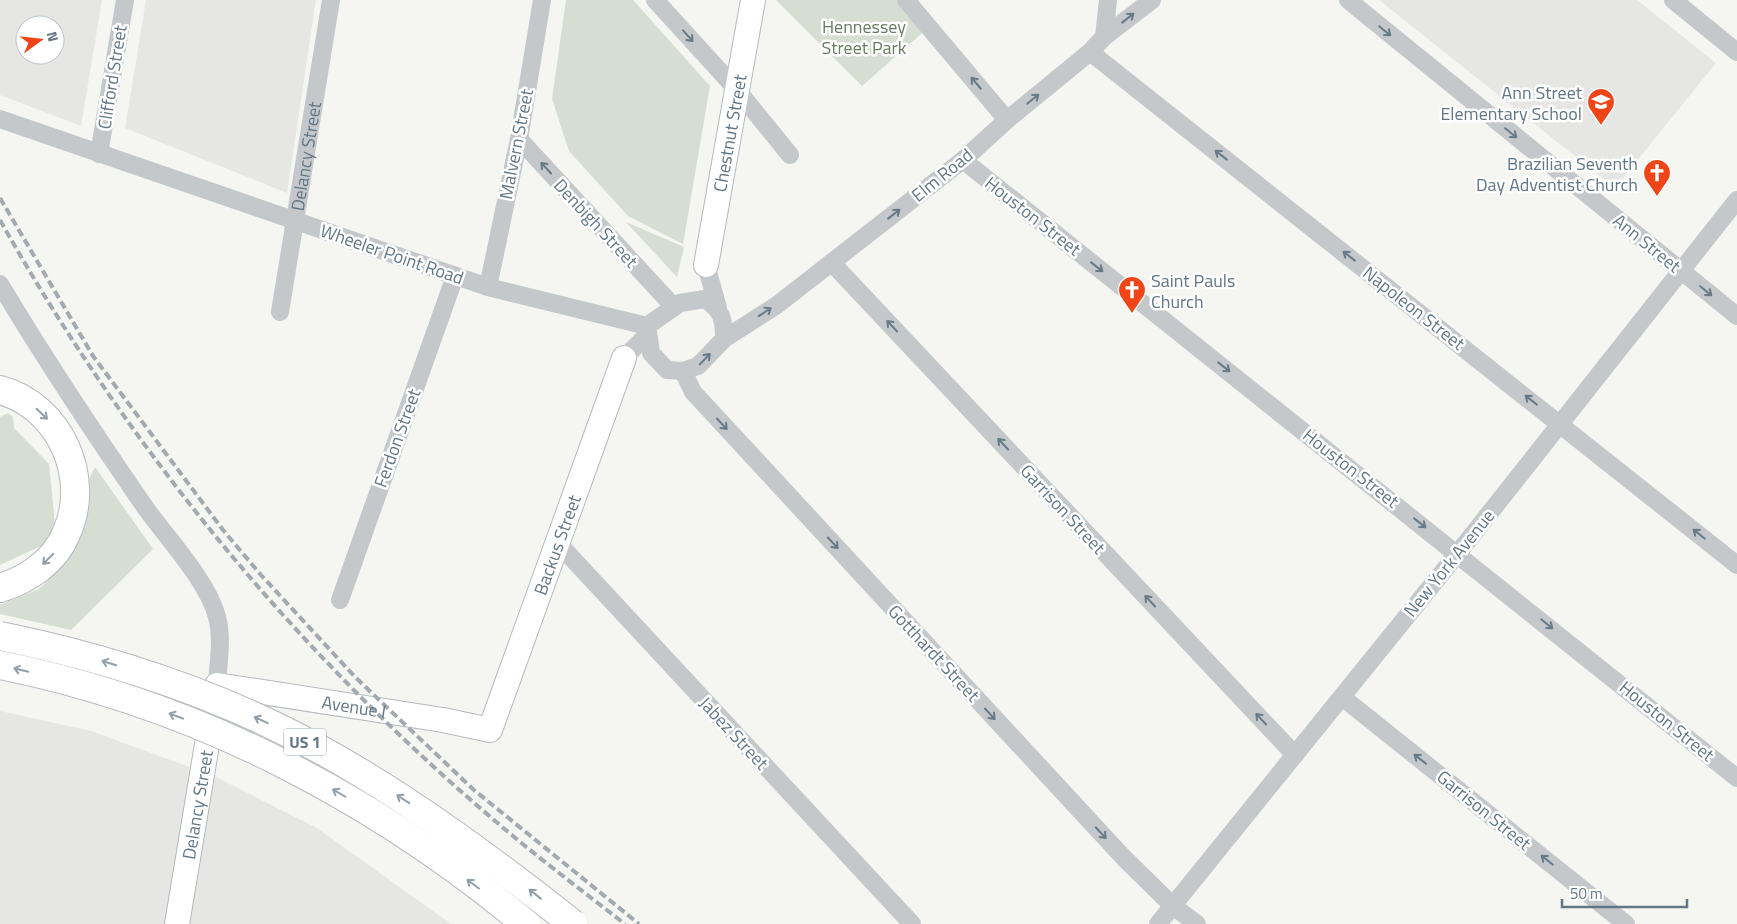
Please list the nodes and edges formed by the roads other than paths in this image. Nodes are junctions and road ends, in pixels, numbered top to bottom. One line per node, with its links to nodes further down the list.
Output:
1 (124, 0): 18 (street, Clifford Street)
2 (331, 0): 22 (street, Delancy Street)
3 (542, 0): 17 (street, Malvern Street)
4 (656, 0): 14 (street, one-way to 14)
5 (753, 0): 14 (street, Chestnut Street)
6 (906, 0): 16 (street, one-way to 6)
7 (1108, 0): 11 (street)
8 (1152, 0): 11 (street, Elm Road, one-way to 8)
9 (1348, 0): 25 (street, Ann Street, one-way to 25)
10 (1673, 0): 13 (street)
11 (1104, 37): 12 (street, Elm Road)
12 (1090, 52): 16 (street, Elm Road, one-way to 12); 39 (street, Napoleon Street, one-way to 12)
13 (1737, 52)
14 (738, 91): 19 (street); 24 (street, Chestnut Street)
15 (0, 119): 18 (street, Wheeler Point Road)
16 (1007, 120): 20 (street, Elm Road)
17 (518, 139): 28 (street, Malvern Street); 29 (street, Denbigh Street, one-way to 17)
18 (99, 154): 22 (street, Wheeler Point Road)
19 (790, 155)
20 (963, 160): 23 (street, Elm Road, one-way to 20); 41 (street, Houston Street, one-way to 41)
21 (1737, 200): 25 (street, New York Avenue)
22 (295, 219): 26 (street, Wheeler Point Road); 31 (street, Delancy Street)
23 (832, 263): 34 (street, Elm Road, one-way to 23); 50 (street, Garrison Street, one-way to 23)
24 (706, 265): 29 (street); 30 (street)
25 (1682, 272): 32 (street, Ann Street, one-way to 32); 39 (street, New York Avenue)
26 (455, 276): 28 (street, Wheeler Point Road); 44 (street, Ferdon Street)
27 (0, 284): 47 (street)
28 (488, 287): 33 (street, Wheeler Point Road)
29 (682, 304): 30 (street); 33 (street)
30 (718, 308): 34 (street)
31 (280, 312)
32 (1737, 316)
33 (647, 330): 35 (street); 36 (street)
34 (724, 339): 37 (street, one-way to 34)
35 (651, 353): 36 (street); 37 (street)
36 (624, 358): 40 (street, Backus Street)
37 (683, 371): 52 (street, Gotthardt Street, one-way to 52)
38 (0, 390): 43 (highway, one-way to 43)
39 (1560, 423): 41 (street, New York Avenue); 42 (street, Napoleon Street, one-way to 39)
40 (557, 542): 49 (street, Backus Street); 56 (street, Jabez Street)
41 (1458, 553): 48 (street, New York Avenue); 51 (street, Houston Street, one-way to 51)
42 (1737, 565)
43 (6, 586)
44 (340, 600)
45 (0, 636): 55 (highway, US 1, one-way to 45, bridge)
46 (0, 665): 54 (highway, one-way to 46, bridge)
47 (216, 685): 49 (street, Avenue I); 53 (street, Delancy Street)
48 (1342, 696): 50 (street, New York Avenue); 59 (street, Garrison Street, one-way to 48)
49 (490, 730)
50 (1295, 755): 52 (street, New York Avenue)
51 (1737, 778)
52 (1173, 906): 57 (street, New York Avenue); 58 (street, Gotthardt Street)
53 (177, 924)
54 (526, 924)
55 (573, 924)
56 (912, 924)
57 (1158, 924)
58 (1197, 924)
59 (1626, 924)

